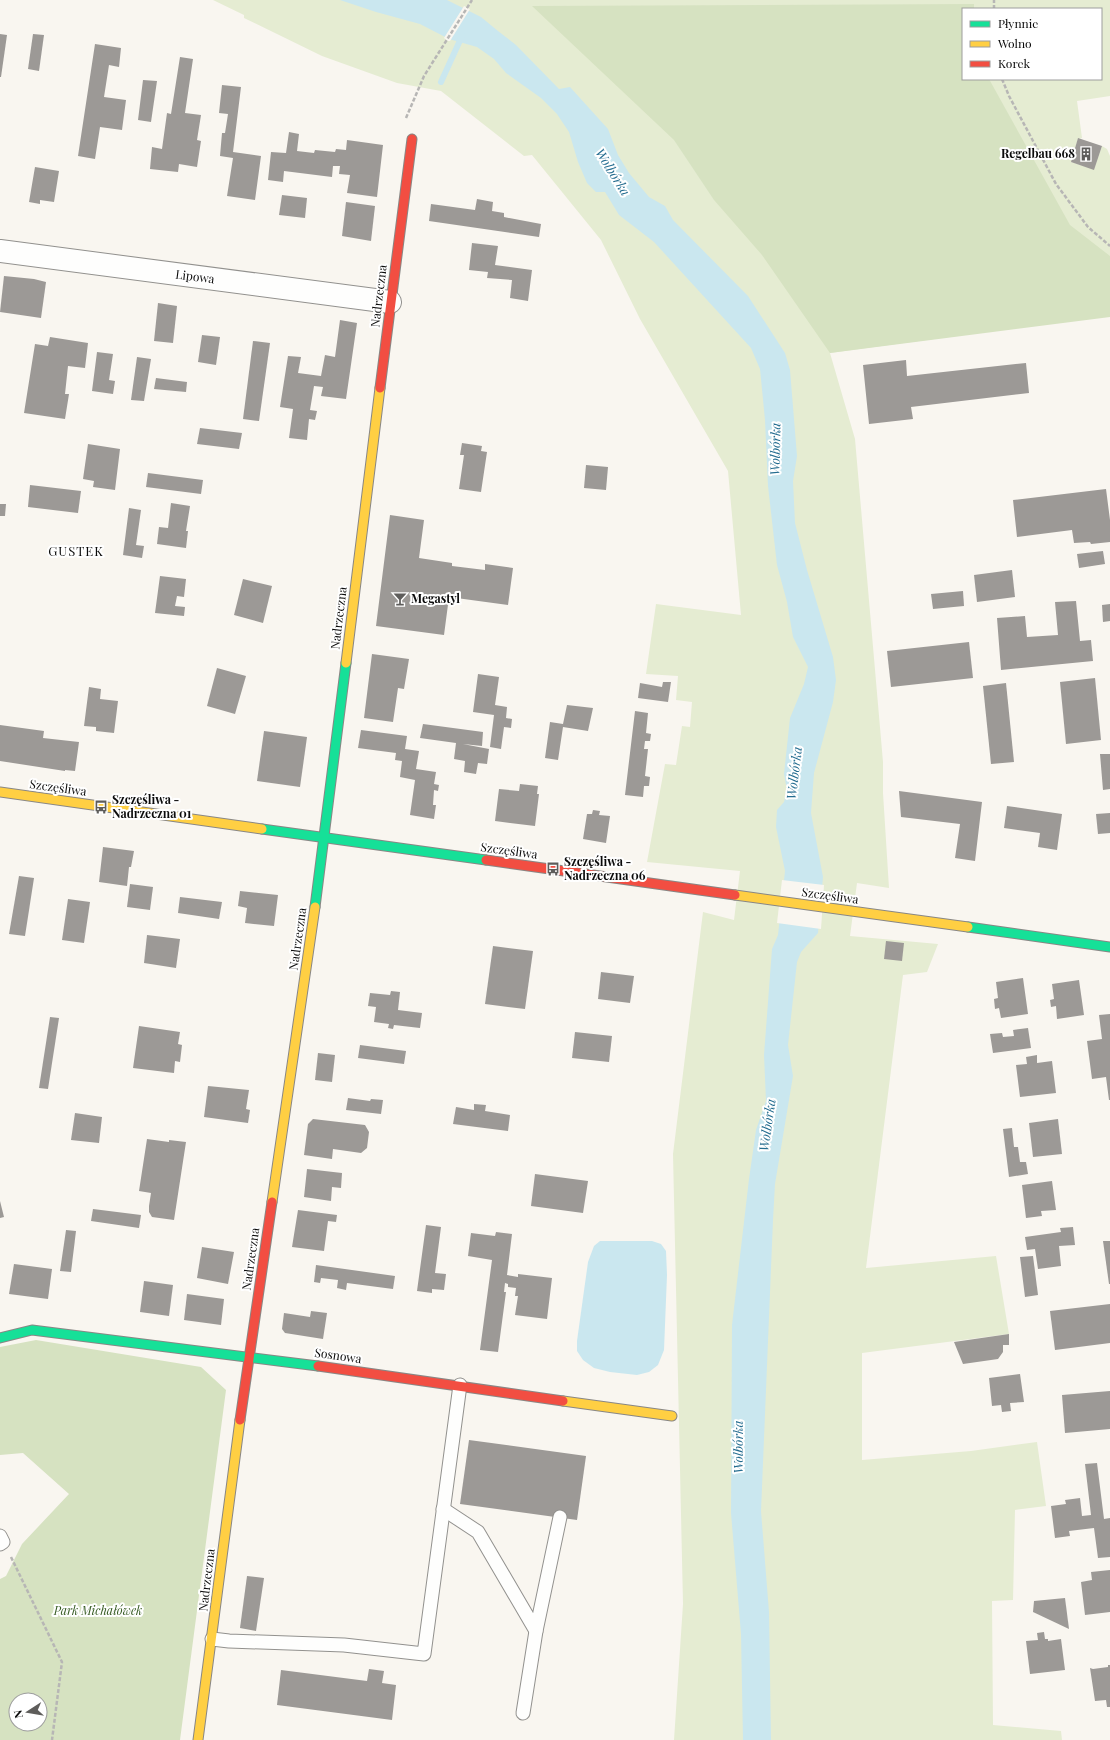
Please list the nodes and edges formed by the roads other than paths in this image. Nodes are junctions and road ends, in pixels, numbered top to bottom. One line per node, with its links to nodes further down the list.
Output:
1 (412, 139): 3 (street, Nadrzeczna)
2 (0, 251): 3 (street, Lipowa)
3 (390, 302): 5 (street, Nadrzeczna)
4 (0, 792): 5 (street, Szczęśliwa)
5 (325, 838): 6 (street, Szczęśliwa); 8 (street, Nadrzeczna)
6 (1110, 947)
7 (0, 1338): 8 (street, Sosnowa)
8 (248, 1356): 9 (street, Sosnowa); 14 (street, Nadrzeczna)
9 (460, 1385): 10 (street, Sosnowa); 11 (lane)
10 (672, 1416)
11 (443, 1509): 13 (lane); 14 (lane)
12 (560, 1518): 13 (lane)
13 (536, 1631): 15 (lane)
14 (212, 1639): 16 (street, Nadrzeczna)
15 (523, 1713)
16 (198, 1740)

